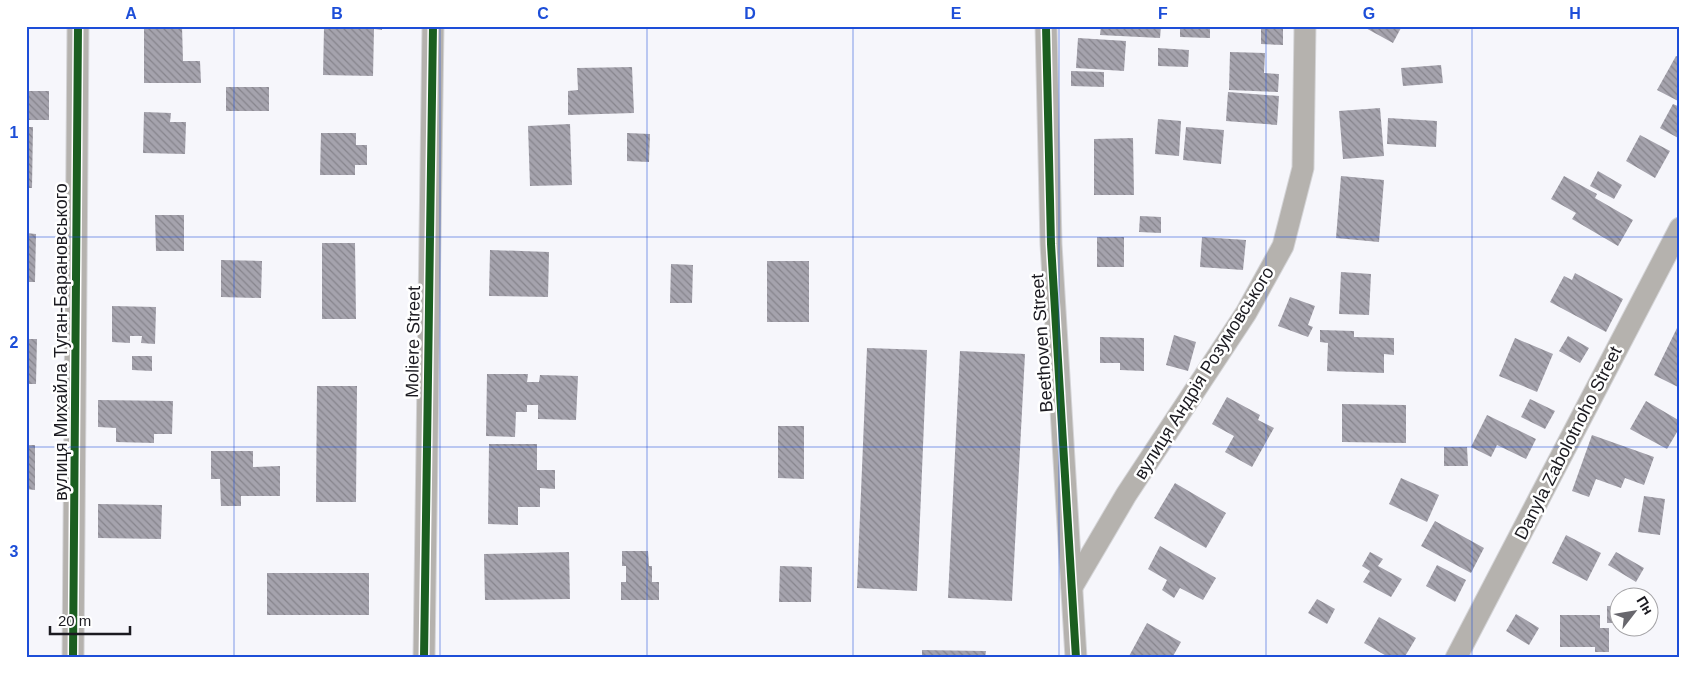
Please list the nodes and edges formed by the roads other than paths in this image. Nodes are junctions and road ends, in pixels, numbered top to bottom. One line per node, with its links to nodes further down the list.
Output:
1 (78, 26): 7 (street, вулиця Михайла Туган-Барановського)
2 (433, 26): 8 (street, Moliere Street)
3 (1046, 26): 6 (street, Beethoven Street)
4 (1305, 26): 6 (street, вулиця Андрія Розумовського)
5 (1680, 228): 10 (street, Danyla Zabolotnoho Street)
6 (1072, 587): 9 (street, Beethoven Street)
7 (73, 658)
8 (424, 658)
9 (1076, 658)
10 (1456, 658)

